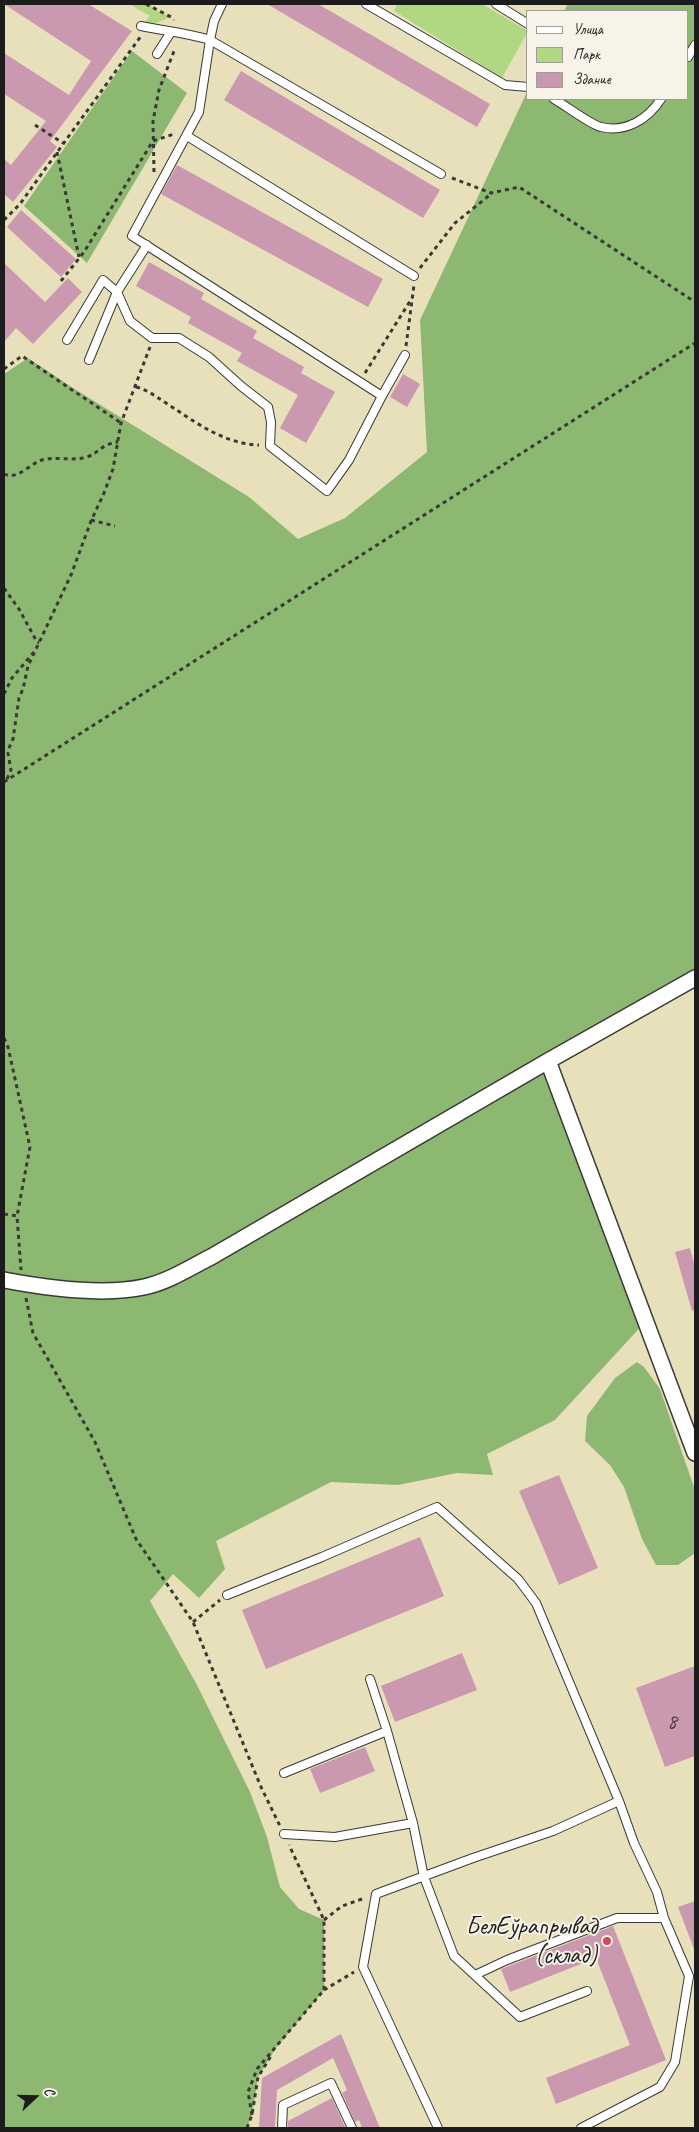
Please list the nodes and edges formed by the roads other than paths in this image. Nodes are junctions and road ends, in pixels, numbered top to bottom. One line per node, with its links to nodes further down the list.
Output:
1 (222, 4): 7 (lane)
2 (366, 4): 9 (lane)
3 (496, 4): 4 (lane)
4 (526, 23)
5 (144, 27): 6 (lane)
6 (171, 32): 7 (lane); 8 (lane)
7 (210, 40): 12 (lane); 13 (lane)
8 (157, 54)
9 (526, 87)
10 (556, 100): 11 (lane)
11 (660, 100)
12 (189, 132): 14 (lane); 15 (lane)
13 (441, 174)
14 (147, 245): 16 (lane); 20 (lane)
15 (414, 276)
16 (117, 292): 17 (lane); 19 (lane); 20 (lane)
17 (67, 340)
18 (404, 355): 20 (lane)
19 (89, 360)
20 (382, 396)
21 (695, 978): 22 (street)
22 (548, 1061): 23 (street); 24 (street)
23 (4, 1280)
24 (695, 1453)
25 (227, 1595): 29 (lane)
26 (370, 1679): 27 (lane)
27 (387, 1731): 28 (lane); 30 (lane)
28 (284, 1773)
29 (619, 1801): 32 (lane); 33 (lane)
30 (413, 1823): 31 (lane); 32 (lane)
31 (284, 1834)
32 (424, 1877): 34 (lane); 39 (lane)
33 (664, 1918): 34 (lane); 35 (lane)
34 (475, 1975): 36 (lane)
35 (692, 1975): 40 (lane)
36 (586, 1991)
37 (282, 2128): 38 (lane)
38 (352, 2128)
39 (438, 2128)
40 (581, 2128)

